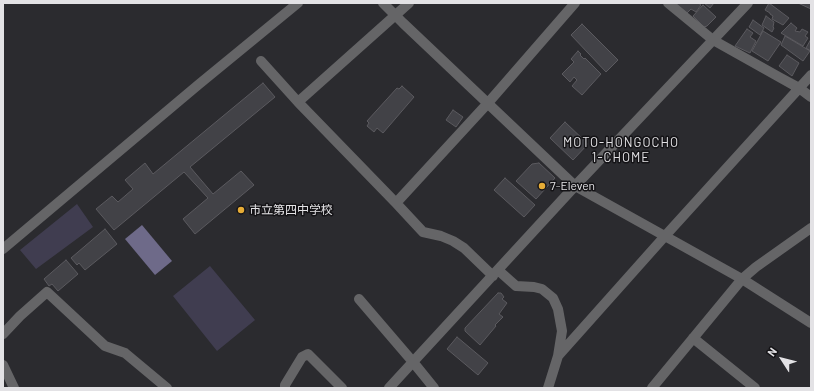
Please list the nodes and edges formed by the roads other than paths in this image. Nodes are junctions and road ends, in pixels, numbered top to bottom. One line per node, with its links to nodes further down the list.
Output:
1 (298, 3): 19 (street)
2 (383, 3): 7 (street)
3 (409, 3): 7 (street)
4 (575, 3): 14 (street)
5 (668, 3): 8 (street)
6 (748, 3): 8 (street)
7 (395, 16): 13 (street); 14 (street)
8 (713, 40): 11 (street); 15 (street)
9 (261, 61): 13 (street)
10 (811, 75): 11 (street)
11 (799, 88): 12 (street); 18 (street)
12 (811, 97)
13 (298, 102): 16 (street)
14 (488, 103): 15 (street); 16 (street)
15 (575, 186): 18 (street); 20 (street)
16 (396, 203): 20 (street)
17 (811, 228): 21 (street)
18 (664, 236): 21 (street); 26 (street)
19 (3, 249)
20 (495, 273): 26 (street); 27 (street)
21 (742, 279): 23 (street); 25 (street)
22 (359, 299): 27 (street)
23 (811, 323)
24 (3, 334): 30 (street)
25 (693, 338): 36 (street); 37 (street)
26 (558, 356): 35 (street)
27 (413, 362): 33 (street); 34 (street)
28 (3, 365): 29 (street)
29 (14, 388)
30 (167, 388)
31 (285, 388): 32 (street)
32 (342, 388)
33 (388, 388)
34 (434, 388)
35 (548, 388)
36 (652, 388)
37 (755, 388)

